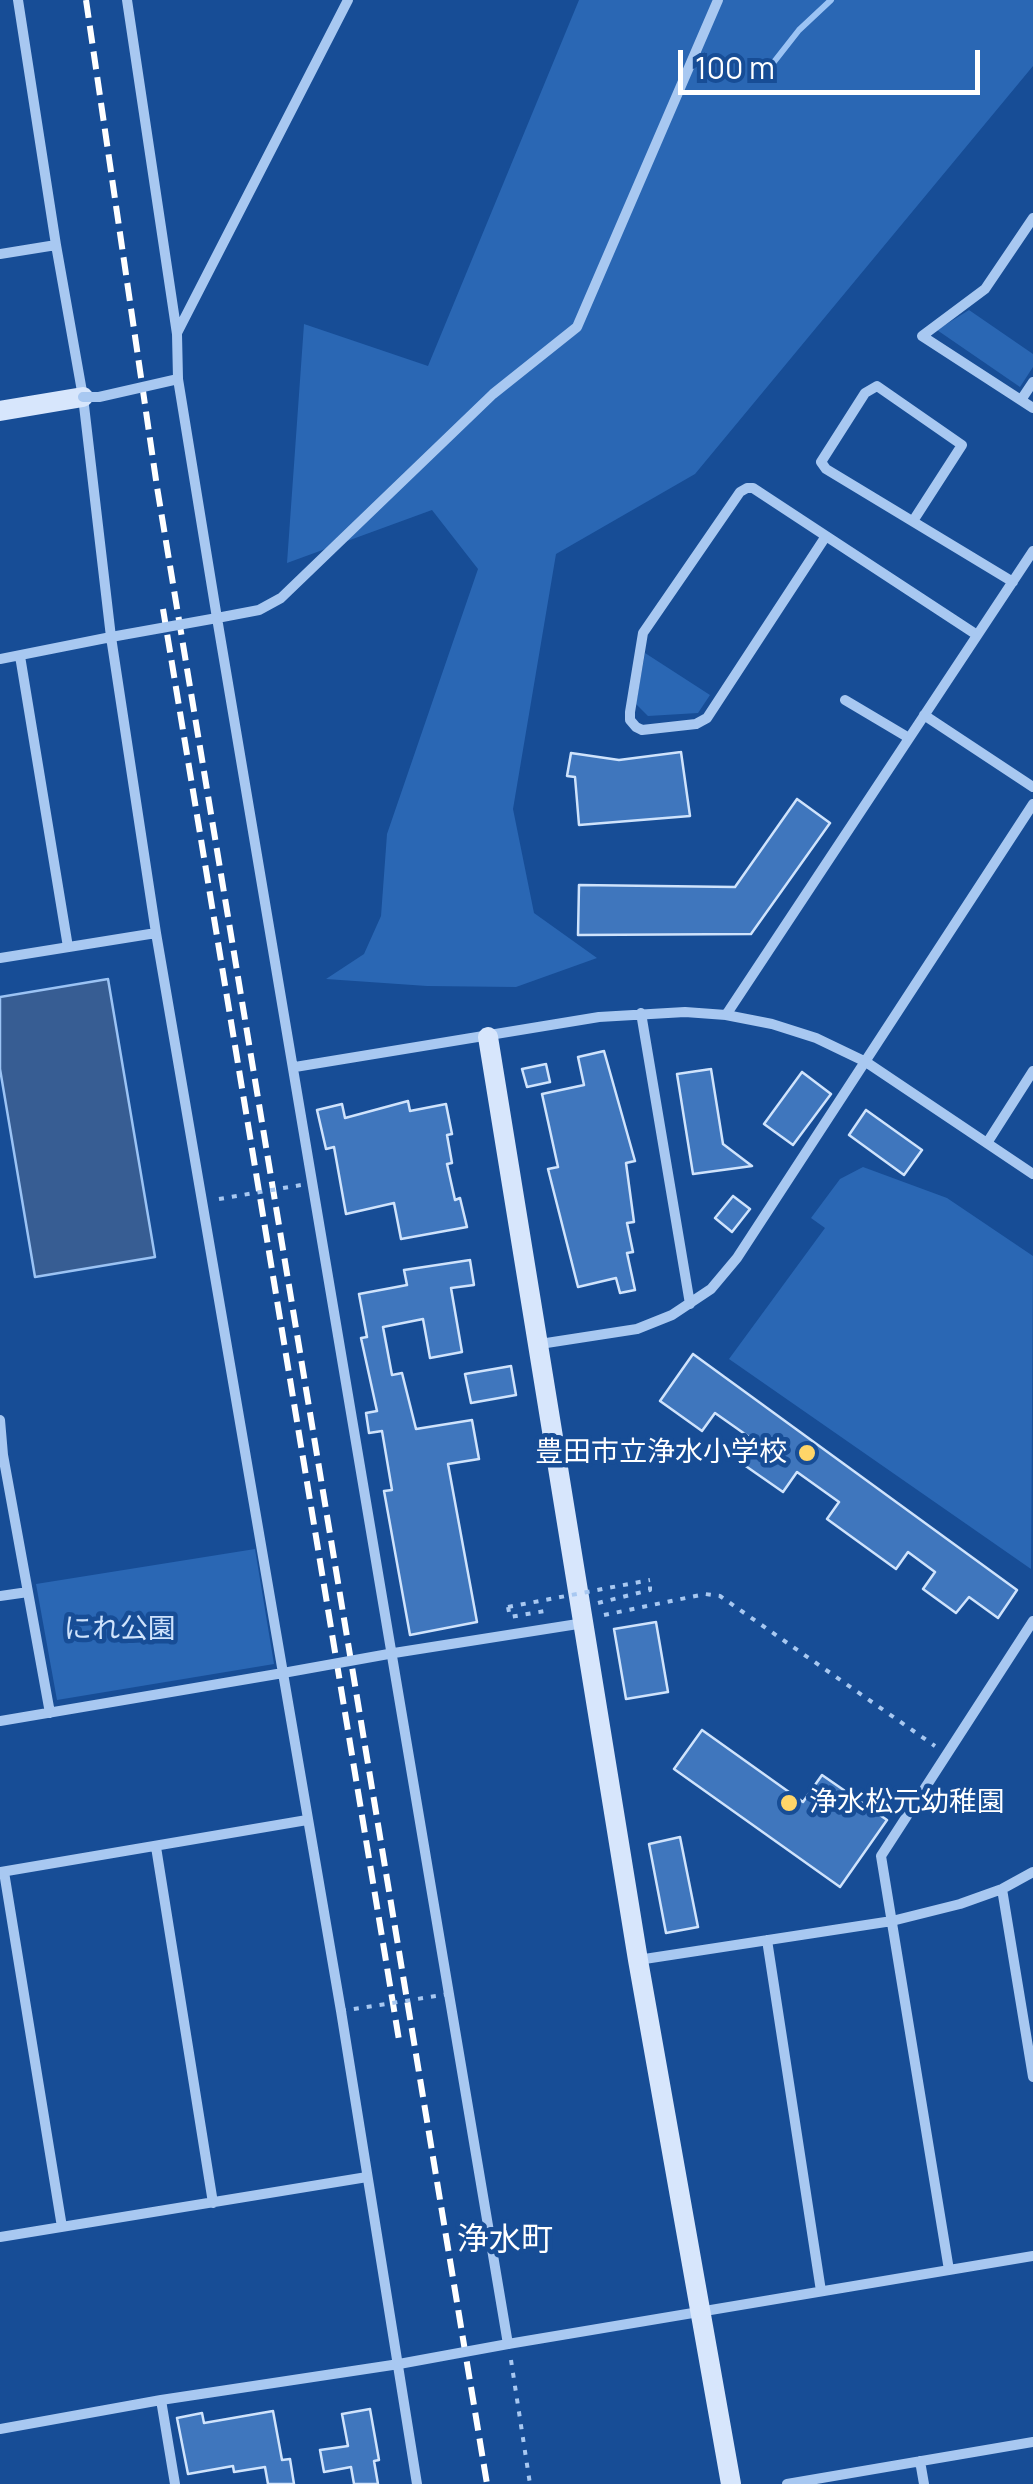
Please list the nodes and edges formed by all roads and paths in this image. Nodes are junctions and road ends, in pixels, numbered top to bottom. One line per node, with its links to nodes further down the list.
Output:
1 (18, 0): 6 (street)
2 (127, 0): 8 (street)
3 (348, 0): 8 (street)
4 (718, 0): 19 (street)
5 (1033, 218): 12 (street)
6 (56, 245): 7 (street); 11 (street)
7 (0, 254)
8 (177, 334): 9 (street)
9 (178, 379): 11 (street, bridge); 19 (street)
10 (1033, 382): 12 (street)
11 (83, 398): 14 (street); 21 (street)
12 (1021, 400): 13 (street)
13 (1033, 408)
14 (0, 410)
15 (913, 521): 15 (street); 18 (street)
16 (826, 536): 16 (street); 20 (street)
17 (1033, 551): 18 (street)
18 (1012, 582): 20 (street)
19 (217, 618): 21 (street, bridge); 36 (street)
20 (977, 635): 25 (street)
21 (111, 637): 22 (street); 29 (street)
22 (20, 656): 23 (street); 30 (street)
23 (0, 658)
24 (845, 700): 26 (street)
25 (924, 715): 26 (street); 27 (street)
26 (908, 738): 33 (street)
27 (1033, 787)
28 (1033, 804): 35 (street)
29 (156, 933): 30 (street); 52 (street)
30 (68, 947): 31 (street)
31 (0, 958)
32 (641, 1013): 33 (street); 34 (street); 42 (street)
33 (726, 1015): 35 (street)
34 (488, 1037): 36 (street); 43 (street)
35 (866, 1062): 38 (street); 42 (street)
36 (295, 1067): 40 (street)
37 (1033, 1071): 38 (street)
38 (987, 1143): 39 (street)
39 (1033, 1174)
40 (313, 1183): 41 (path, bridge); 51 (street)
41 (219, 1199)
42 (690, 1304): 43 (street)
43 (540, 1344): 49 (street)
44 (0, 1420): 45 (street)
45 (28, 1592): 46 (street); 53 (street)
46 (0, 1596)
47 (598, 1603): 48 (path, bridge)
48 (551, 1610)
49 (592, 1620): 51 (street); 55 (path); 63 (street)
50 (1033, 1620): 55 (street)
51 (394, 1653): 52 (street, bridge); 64 (street)
52 (283, 1672): 53 (street); 56 (street)
53 (50, 1712): 54 (street)
54 (0, 1721)
55 (947, 1755): 61 (street)
56 (307, 1820): 57 (street); 65 (street)
57 (156, 1847): 58 (street); 68 (street)
58 (2, 1872): 69 (street)
59 (1033, 1872): 60 (street)
60 (1002, 1889): 61 (street); 66 (street)
61 (892, 1920): 62 (street); 72 (street)
62 (767, 1940): 63 (street); 73 (street)
63 (638, 1960): 74 (street)
64 (449, 1994): 65 (path, bridge); 75 (street)
65 (342, 2010): 67 (street)
66 (1032, 2068)
67 (367, 2176): 68 (street); 76 (street)
68 (212, 2203): 69 (street)
69 (62, 2228): 70 (street)
70 (0, 2237)
71 (1033, 2256): 72 (street)
72 (949, 2270): 73 (street)
73 (821, 2292): 74 (street)
74 (701, 2310): 75 (street); 84 (street)
75 (508, 2344): 76 (street, bridge); 83 (path)
76 (399, 2364): 77 (street); 82 (street)
77 (161, 2400): 78 (street); 81 (street)
78 (0, 2428)
79 (1033, 2442): 80 (street)
80 (920, 2461): 85 (street); 86 (street)
81 (175, 2484)
82 (417, 2484)
83 (530, 2484)
84 (732, 2484)
85 (787, 2484)
86 (924, 2484)

